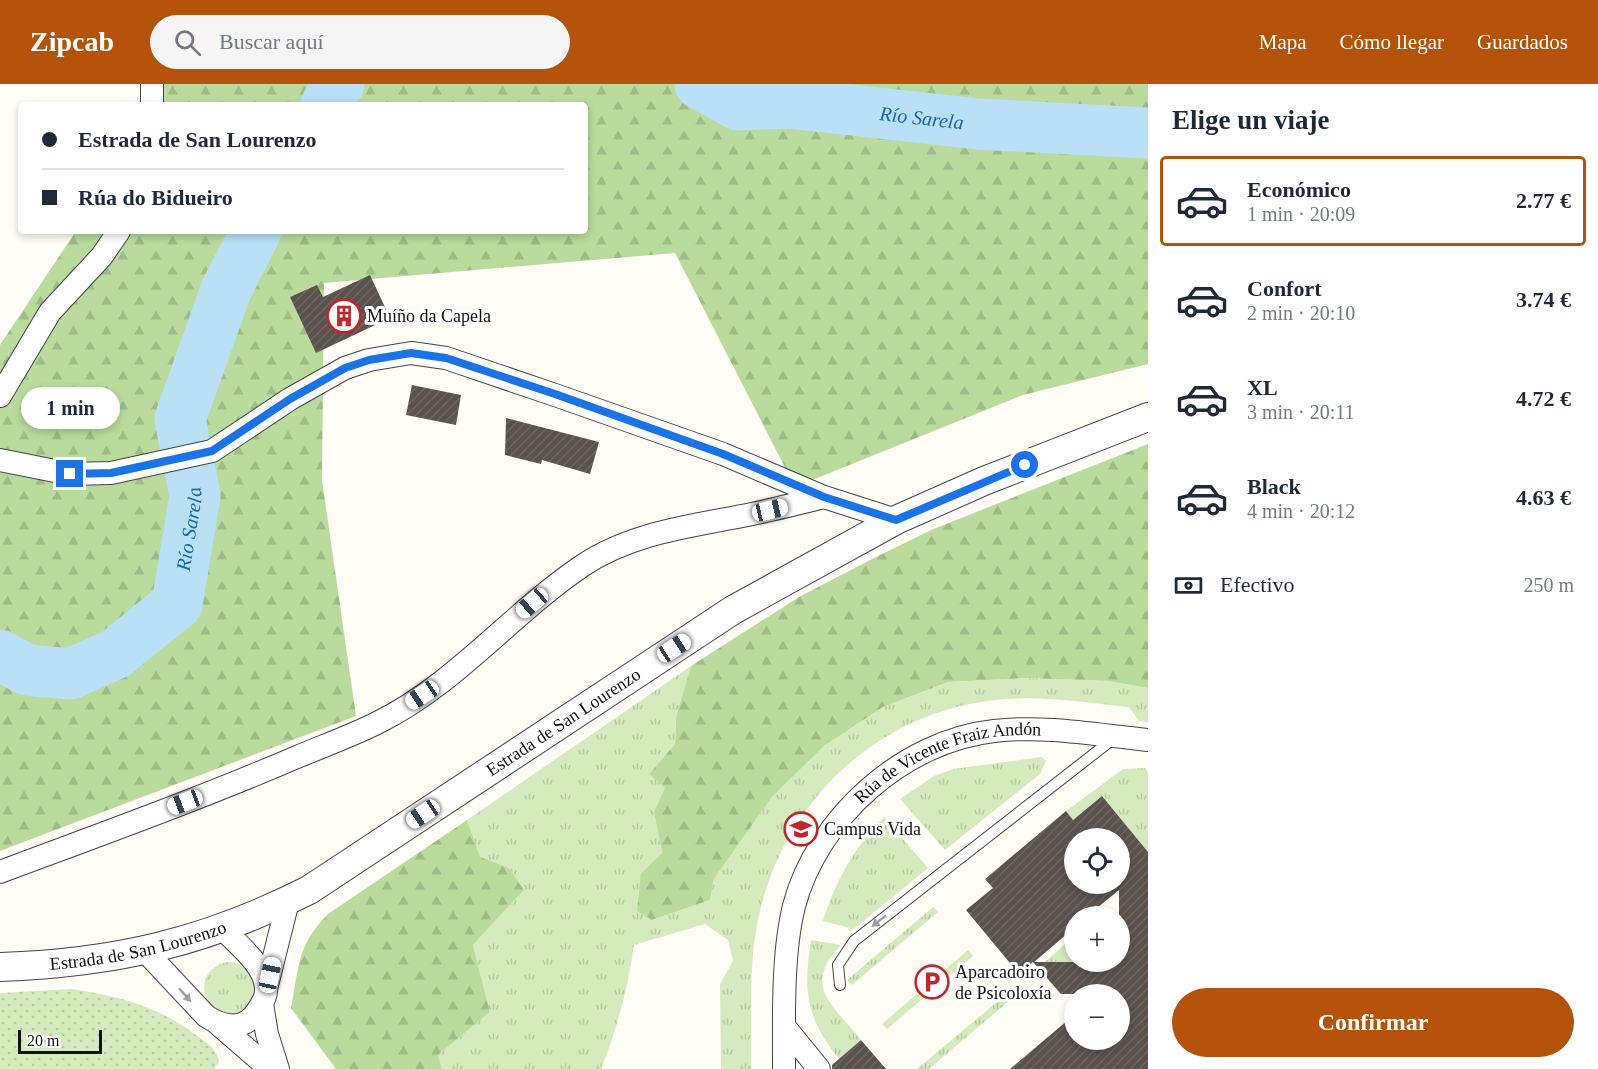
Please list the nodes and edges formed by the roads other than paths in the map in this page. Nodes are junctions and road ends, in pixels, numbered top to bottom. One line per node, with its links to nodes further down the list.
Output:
1 (152, 84): 2 (street)
2 (152, 102)
3 (117, 234): 4 (street)
4 (0, 396)
5 (1148, 417): 8 (street, Estrada de San Lourenzo)
6 (0, 460): 7 (street)
7 (824, 497): 8 (street); 11 (street)
8 (896, 520): 12 (street, Estrada de San Lourenzo)
9 (1115, 737): 10 (street, Rúa de Vicente Fraiz Andón); 16 (lane, one-way to 16); 19 (street, Rúa de Vicente Fraiz Andón)
10 (1148, 740)
11 (0, 872)
12 (288, 901): 13 (street, Estrada de San Lourenzo); 17 (street)
13 (222, 928): 14 (street, Estrada de San Lourenzo); 17 (street)
14 (146, 952): 15 (street, Estrada de San Lourenzo); 18 (street, one-way to 18)
15 (0, 967)
16 (840, 985)
17 (264, 997): 18 (street); 21 (street)
18 (218, 1024): 20 (street)
19 (784, 1026): 22 (street, Rúa de Vicente Fraiz Andón); 23 (street)
20 (270, 1069)
21 (278, 1069)
22 (784, 1069)
23 (819, 1069)

